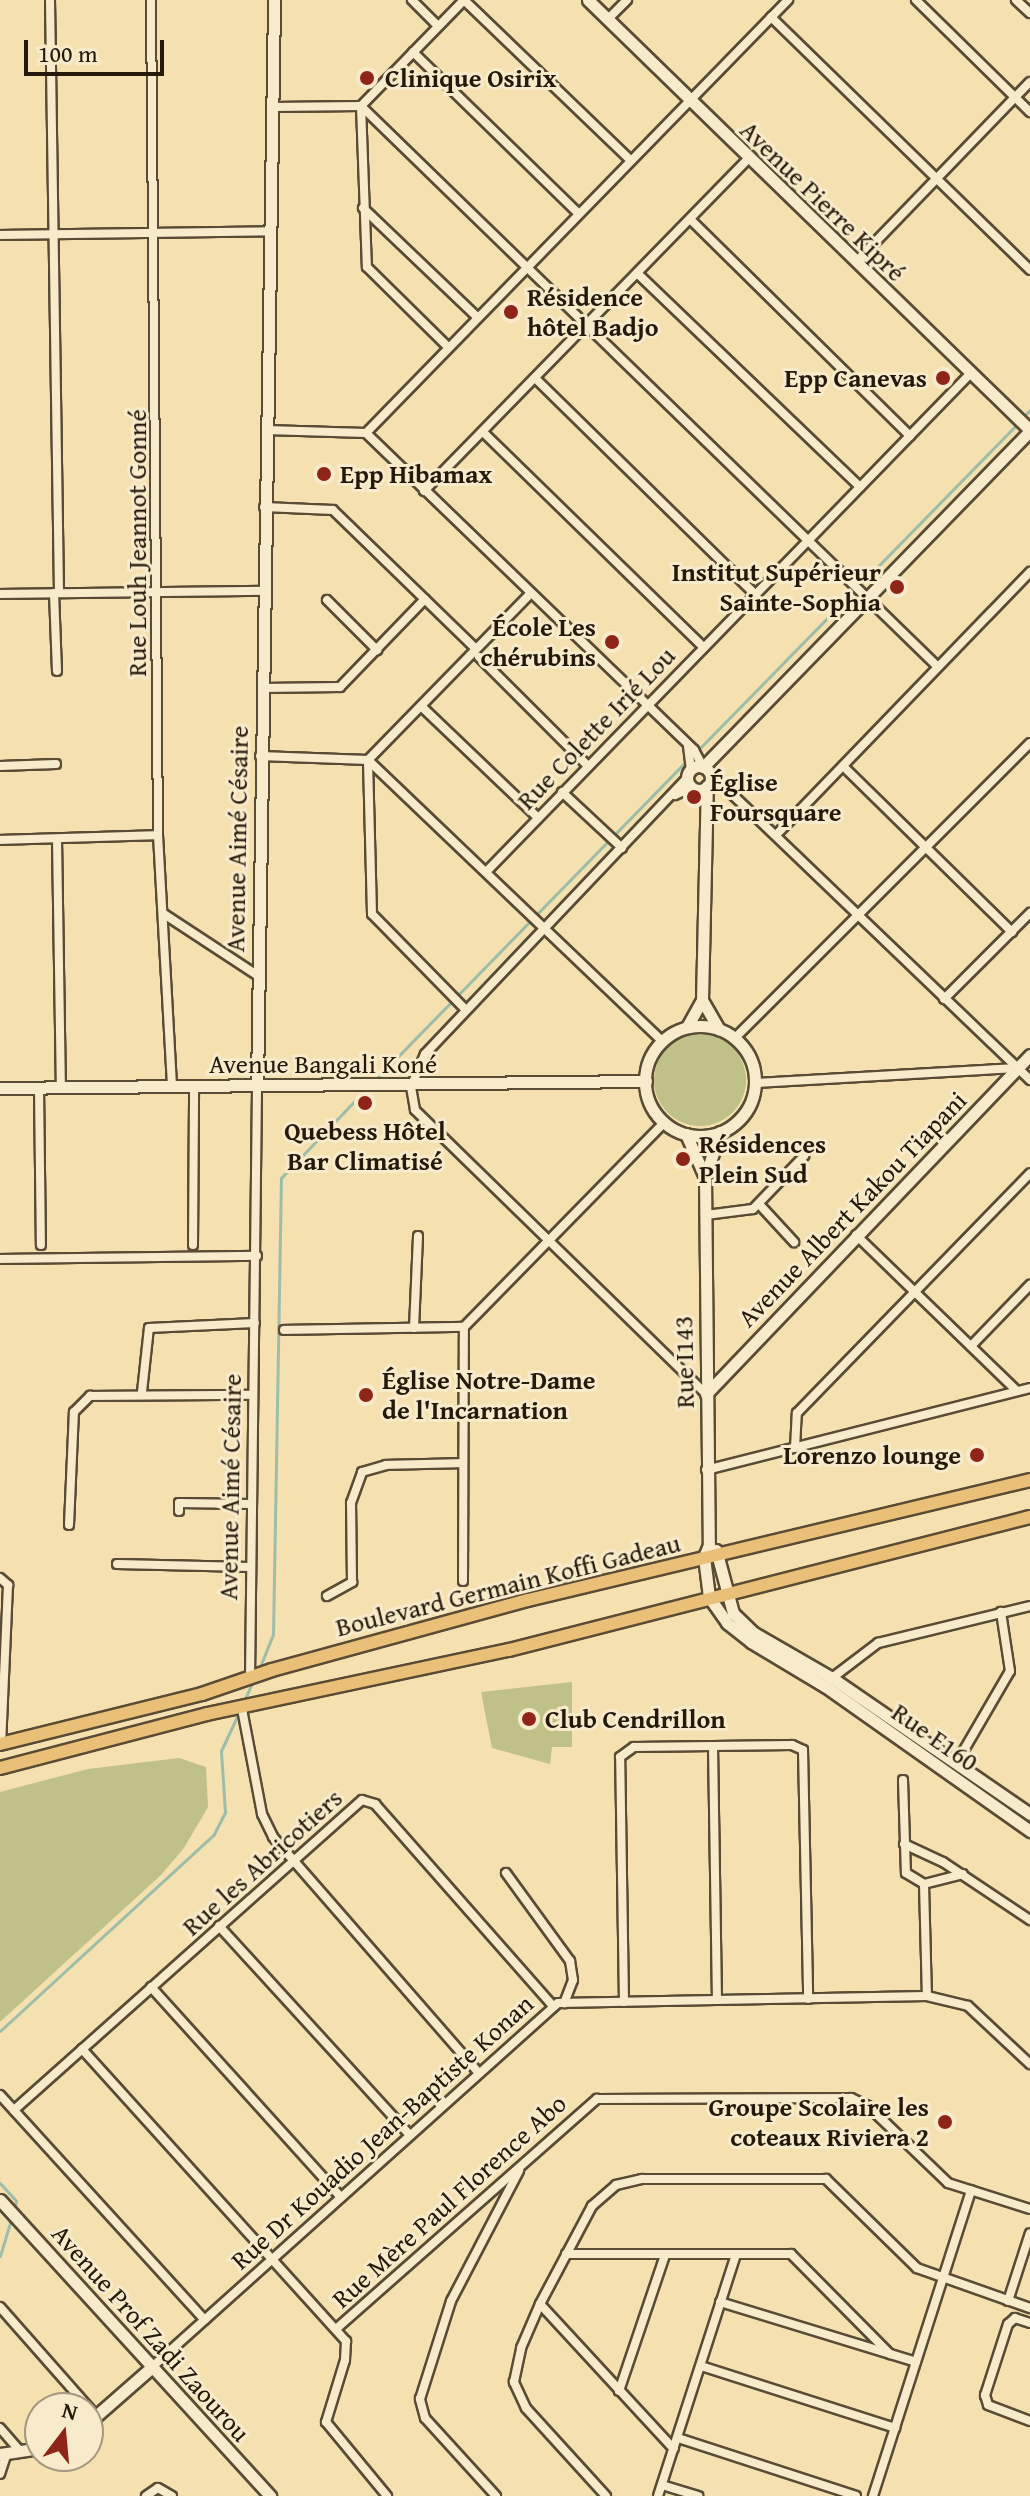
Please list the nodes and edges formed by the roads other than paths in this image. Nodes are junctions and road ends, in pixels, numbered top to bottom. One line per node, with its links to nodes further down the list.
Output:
1 (50, 0): 30 (street)
2 (151, 0): 29 (street, Rue Louh Jeannot Gonné)
3 (274, 0): 20 (street, Avenue Aimé Césaire)
4 (412, 0): 14 (street)
5 (464, 0): 14 (street); 23 (street)
6 (588, 0): 13 (street, Avenue Pierre Kipré)
7 (627, 0): 13 (street)
8 (788, 0): 12 (street)
9 (916, 0): 17 (street)
10 (1016, 0): 11 (street)
11 (1030, 13)
12 (771, 17): 18 (street); 24 (street)
13 (608, 19): 18 (street, Avenue Pierre Kipré)
14 (438, 26): 15 (street)
15 (413, 52): 19 (street); 26 (street)
16 (1030, 82): 17 (street)
17 (1016, 98): 21 (street); 24 (street)
18 (688, 100): 22 (street, Avenue Pierre Kipré); 23 (street)
19 (361, 106): 20 (street); 25 (street); 33 (street)
20 (273, 107): 28 (street, Avenue Aimé Césaire)
21 (1030, 112)
22 (748, 159): 27 (street); 32 (street, Avenue Pierre Kipré)
23 (630, 160): 26 (street)
24 (937, 178): 32 (street); 34 (street)
25 (363, 208): 36 (street); 38 (street)
26 (578, 213): 33 (street)
27 (690, 219): 35 (street); 45 (street)
28 (271, 231): 29 (street); 41 (street, Avenue Aimé Césaire)
29 (155, 232): 30 (street); 51 (street, Rue Louh Jeannot Gonné)
30 (51, 234): 31 (street); 53 (street)
31 (0, 235)
32 (856, 262): 39 (street, Avenue Pierre Kipré)
33 (526, 268): 36 (street); 37 (street)
34 (1030, 270)
35 (637, 273): 37 (street); 46 (street)
36 (477, 317): 38 (street)
37 (586, 325): 40 (street); 49 (street)
38 (448, 347): 44 (street)
39 (970, 374): 42 (street, Avenue Pierre Kipré); 45 (street, Rue Colette Irié Lou)
40 (535, 378): 43 (street); 56 (street)
41 (266, 430): 44 (street); 48 (street, Avenue Aimé Césaire)
42 (1030, 431): 58 (street)
43 (483, 432): 47 (street); 60 (street)
44 (366, 433): 47 (street)
45 (910, 436): 46 (street, Rue Colette Irié Lou)
46 (860, 487): 49 (street, Rue Colette Irié Lou)
47 (424, 491): 55 (street)
48 (264, 507): 52 (street, Avenue Aimé Césaire); 57 (street)
49 (807, 542): 56 (street, Rue Colette Irié Lou); 58 (street)
50 (1030, 572): 63 (street)
51 (157, 591): 52 (street); 53 (street); 78 (street, Rue Louh Jeannot Gonné)
52 (264, 591): 65 (street, Avenue Aimé Césaire)
53 (56, 593): 54 (street); 64 (street)
54 (0, 594)
55 (530, 594): 62 (street); 67 (street)
56 (755, 594): 60 (street, Rue Colette Irié Lou)
57 (425, 599): 61 (street); 62 (street)
58 (866, 599): 63 (street); 75 (street)
59 (327, 600): 61 (street)
60 (703, 647): 67 (street, Rue Colette Irié Lou)
61 (377, 650): 65 (street)
62 (478, 653): 66 (street); 73 (street)
63 (936, 665): 74 (street)
64 (57, 671)
65 (262, 688): 69 (street, Avenue Aimé Césaire)
66 (421, 706): 70 (street); 77 (street)
67 (645, 706): 73 (street, Rue Colette Irié Lou); 75 (street)
68 (1030, 743): 83 (street)
69 (260, 756): 70 (street); 90 (street, Avenue Aimé Césaire)
70 (368, 760): 84 (street); 93 (street)
71 (56, 764): 72 (street)
72 (0, 766)
73 (588, 766): 76 (street, Rue Colette Irié Lou)
74 (843, 766): 79 (street); 83 (street)
75 (697, 769): 79 (street); 82 (street); 92 (street)
76 (562, 792): 77 (street, Rue Colette Irié Lou); 82 (street)
77 (537, 817): 84 (street, Rue Colette Irié Lou)
78 (158, 835): 80 (street); 86 (street, Rue Louh Jeannot Gonné)
79 (776, 835): 87 (street)
80 (57, 839): 81 (street); 109 (street)
81 (0, 840)
82 (622, 848): 88 (street)
83 (927, 848): 87 (street); 89 (street)
84 (487, 871): 88 (street)
85 (1030, 913): 89 (street)
86 (164, 914): 90 (street); 103 (street, Rue Louh Jeannot Gonné)
87 (858, 916): 91 (street); 96 (street)
88 (543, 927): 93 (street); 97 (street)
89 (1012, 932): 91 (street)
90 (257, 975): 104 (street, Avenue Aimé Césaire)
91 (944, 999): 99 (street)
92 (702, 1000): 94 (street); 95 (street)
93 (466, 1010): 106 (street)
94 (687, 1027): 95 (street); 97 (street)
95 (719, 1029): 96 (street)
96 (735, 1038): 102 (street)
97 (662, 1041): 101 (street)
98 (1030, 1055): 99 (street, Avenue Albert Kakou Tiapani)
99 (1018, 1068): 100 (street); 102 (street); 118 (street, Avenue Albert Kakou Tiapani)
100 (1030, 1080)
101 (646, 1081): 106 (street, Avenue Bangali Koné); 110 (street)
102 (756, 1083): 111 (street)
103 (172, 1086): 105 (street, Avenue Bangali Koné); 109 (street, Avenue Bangali Koné)
104 (257, 1086): 105 (street, Avenue Bangali Koné); 106 (street, Avenue Bangali Koné); 124 (street, Avenue Aimé Césaire)
105 (194, 1087): 123 (street)
106 (411, 1087): 120 (street)
107 (0, 1088): 108 (street, Avenue Bangali Koné)
108 (39, 1088): 109 (street, Avenue Bangali Koné); 122 (street)
109 (61, 1088)
110 (665, 1122): 112 (street); 120 (street)
111 (720, 1132): 112 (street); 115 (street, Rue I143)
112 (686, 1134): 115 (street, Rue I143)
113 (804, 1156): 116 (street)
114 (1030, 1173): 127 (street)
115 (705, 1177): 117 (street, Rue I143)
116 (759, 1204): 117 (street); 121 (street)
117 (706, 1215): 136 (street, Rue I143)
118 (856, 1235): 127 (street); 136 (street, Avenue Albert Kakou Tiapani)
119 (418, 1236): 130 (street)
120 (545, 1239): 129 (street); 136 (street)
121 (794, 1242)
122 (41, 1245)
123 (193, 1245)
124 (257, 1256): 125 (street); 128 (street, Avenue Aimé Césaire)
125 (0, 1259)
126 (1030, 1285): 132 (street)
127 (914, 1291): 132 (street); 138 (street)
128 (255, 1323): 135 (street); 137 (street, Avenue Aimé Césaire)
129 (464, 1327): 130 (street); 139 (street)
130 (414, 1328): 131 (street)
131 (284, 1330)
132 (971, 1346): 134 (street)
133 (1030, 1388): 134 (street)
134 (1017, 1391): 138 (street)
135 (142, 1392): 137 (street); 145 (street)
136 (706, 1394): 140 (street, Rue I143)
137 (252, 1395): 142 (street, Avenue Aimé Césaire)
138 (795, 1448): 140 (street)
139 (463, 1463): 151 (street); 153 (street)
140 (706, 1470): 146 (street, Rue I143)
141 (1030, 1480): 147 (main road, Boulevard Germain Koffi Gadeau)
142 (250, 1504): 143 (street); 149 (street, Avenue Aimé Césaire)
143 (179, 1511)
144 (1030, 1517): 152 (main road)
145 (69, 1525)
146 (707, 1551): 147 (main road, Boulevard Germain Koffi Gadeau); 154 (street, Rue I143); 158 (main road, Boulevard Germain Koffi Gadeau)
147 (721, 1553): 152 (street)
148 (117, 1564): 149 (street)
149 (249, 1567): 158 (street, Avenue Aimé Césaire)
150 (0, 1578): 161 (street)
151 (463, 1581)
152 (725, 1593): 154 (main road); 157 (street, Rue E160)
153 (327, 1596)
154 (709, 1597): 159 (street, Rue E160); 160 (main road)
155 (1030, 1606): 156 (street)
156 (1001, 1612): 157 (street); 163 (street)
157 (832, 1678): 159 (street); 163 (street, Rue E160)
158 (250, 1679): 161 (main road, Boulevard Germain Koffi Gadeau)
159 (814, 1679): 167 (street, Rue E160)
160 (242, 1709): 164 (main road); 169 (street)
161 (0, 1744)
162 (713, 1746): 177 (street); 178 (street); 179 (street)
163 (957, 1762): 166 (street, Rue E160)
164 (0, 1768)
165 (903, 1780): 168 (street)
166 (1030, 1814)
167 (1030, 1831)
168 (904, 1844): 171 (street); 172 (street)
169 (293, 1861): 174 (street, Rue les Abricotiers); 181 (street, Rue les Abricotiers); 184 (street)
170 (506, 1873): 180 (street)
171 (963, 1874): 172 (street); 173 (street)
172 (924, 1884): 176 (street)
173 (1028, 1914)
174 (219, 1926): 175 (street, Rue les Abricotiers); 187 (street)
175 (151, 1987): 182 (street, Rue les Abricotiers); 190 (street)
176 (927, 1996): 177 (street, Rue Dr Kouadio Jean-Baptiste Konan); 183 (street, Rue Dr Kouadio Jean-Baptiste Konan)
177 (808, 1999): 178 (street, Rue Dr Kouadio Jean-Baptiste Konan)
178 (717, 2000): 179 (street, Rue Dr Kouadio Jean-Baptiste Konan)
179 (624, 2002): 180 (street, Rue Dr Kouadio Jean-Baptiste Konan)
180 (564, 2003): 181 (street, Rue Dr Kouadio Jean-Baptiste Konan)
181 (553, 2006): 184 (street, Rue Dr Kouadio Jean-Baptiste Konan)
182 (82, 2049): 186 (street, Rue les Abricotiers); 197 (street)
183 (1030, 2064)
184 (478, 2072): 187 (street, Rue Dr Kouadio Jean-Baptiste Konan)
185 (0, 2095): 186 (street)
186 (14, 2110): 204 (street)
187 (409, 2134): 190 (street, Rue Dr Kouadio Jean-Baptiste Konan)
188 (523, 2164): 189 (street, Rue Mère Paul Florence Abo); 206 (street, Rue Mère Paul Florence Abo); 227 (street)
189 (971, 2190): 192 (street, Rue Mère Paul Florence Abo); 198 (street)
190 (340, 2196): 197 (street, Rue Dr Kouadio Jean-Baptiste Konan)
191 (0, 2200): 210 (street, Avenue Prof Zadi Zaourou)
192 (1030, 2209)
193 (1030, 2233): 199 (street)
194 (566, 2254): 196 (street); 198 (street); 201 (street)
195 (736, 2254): 196 (street); 200 (street); 207 (street)
196 (665, 2255): 211 (street)
197 (271, 2258): 204 (street, Rue Dr Kouadio Jean-Baptiste Konan); 206 (street)
198 (943, 2281): 199 (street); 208 (street)
199 (1008, 2301): 203 (street)
200 (720, 2302): 207 (street); 209 (street)
201 (540, 2304): 211 (street); 228 (street)
202 (0, 2307): 212 (street)
203 (1030, 2308)
204 (205, 2320): 210 (street, Rue Dr Kouadio Jean-Baptiste Konan)
205 (1030, 2323): 214 (street)
206 (336, 2329): 226 (street)
207 (890, 2354): 208 (street)
208 (916, 2362): 216 (street)
209 (701, 2366): 216 (street); 217 (street)
210 (152, 2367): 213 (street); 225 (street, Avenue Prof Zadi Zaourou)
211 (619, 2391): 218 (street)
212 (70, 2392)
213 (104, 2410)
214 (1030, 2421)
215 (0, 2428): 219 (street)
216 (895, 2428): 232 (street)
217 (678, 2438): 218 (street); 231 (street)
218 (674, 2449): 222 (street)
219 (22, 2452): 220 (street)
220 (3, 2454): 221 (street)
221 (0, 2474)
222 (662, 2485): 229 (street); 230 (street)
223 (146, 2496): 224 (street)
224 (172, 2496)
225 (270, 2496)
226 (387, 2496)
227 (496, 2496)
228 (606, 2496)
229 (658, 2496)
230 (698, 2496)
231 (856, 2496)
232 (873, 2496)

